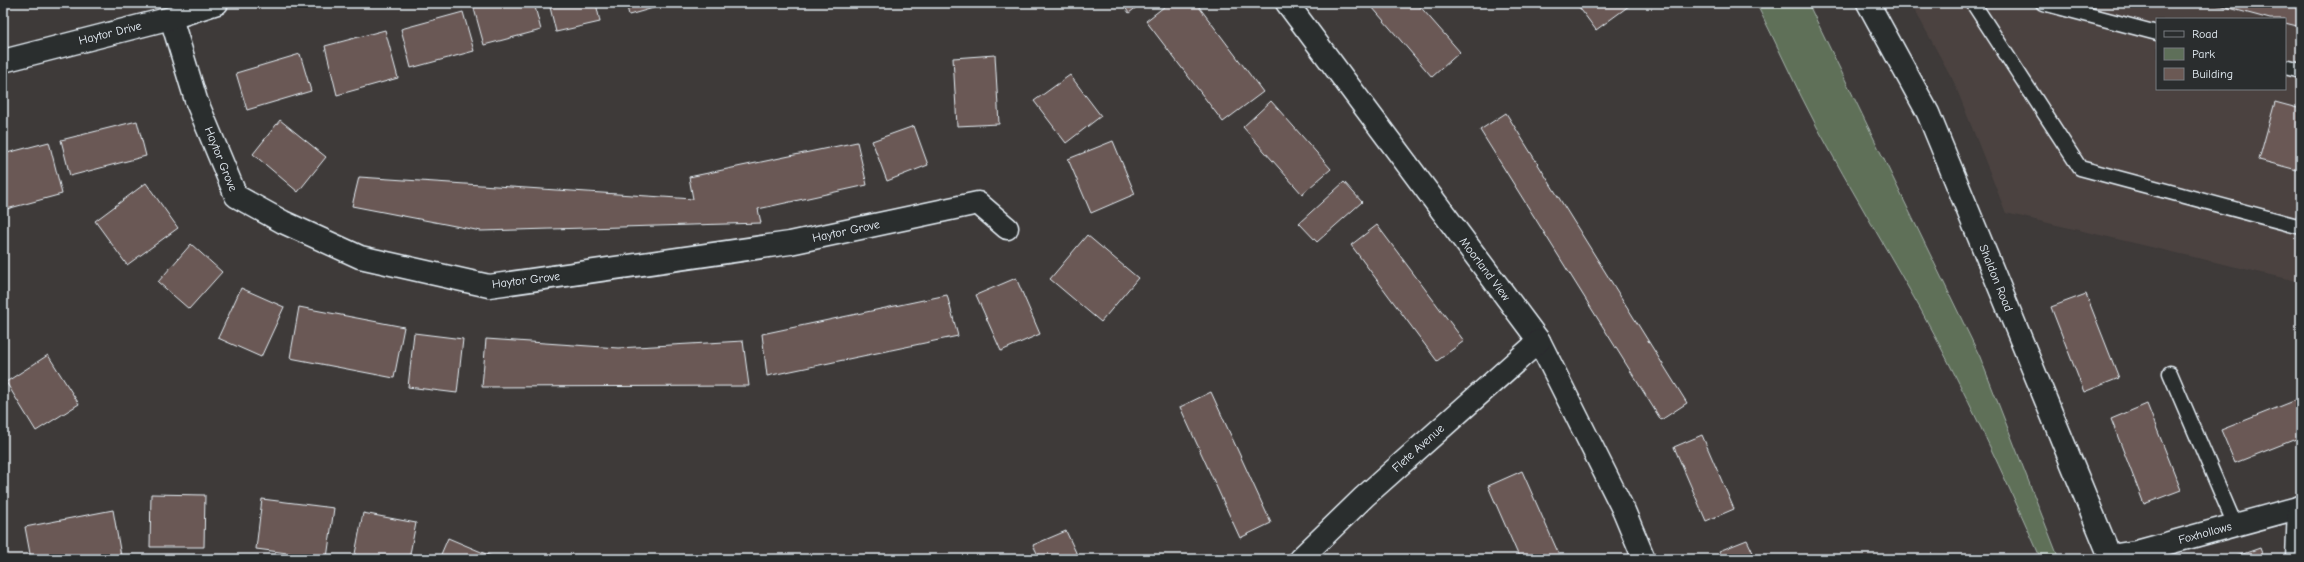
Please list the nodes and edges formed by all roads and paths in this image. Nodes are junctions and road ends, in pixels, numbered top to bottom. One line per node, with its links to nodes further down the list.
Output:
1 (216, 3): 6 (street, Haytor Drive)
2 (1287, 3): 13 (street, Moorland View)
3 (1868, 3): 17 (street, Shaldon Road)
4 (1973, 3): 11 (lane)
5 (2043, 3): 7 (lane)
6 (171, 18): 8 (street, Haytor Drive); 12 (street, Haytor Grove)
7 (2156, 33)
8 (3, 60)
9 (2286, 66): 10 (lane)
10 (2301, 71)
11 (2301, 227)
12 (1007, 228)
13 (1539, 341): 18 (street, Flete Avenue); 19 (street, Moorland View)
14 (2170, 373): 16 (lane)
15 (2300, 507): 16 (street, Foxhollows); 20 (street, Foxhollows)
16 (2234, 525): 17 (street, Foxhollows)
17 (2111, 558)
18 (1300, 559)
19 (1644, 559)
20 (2296, 559)

